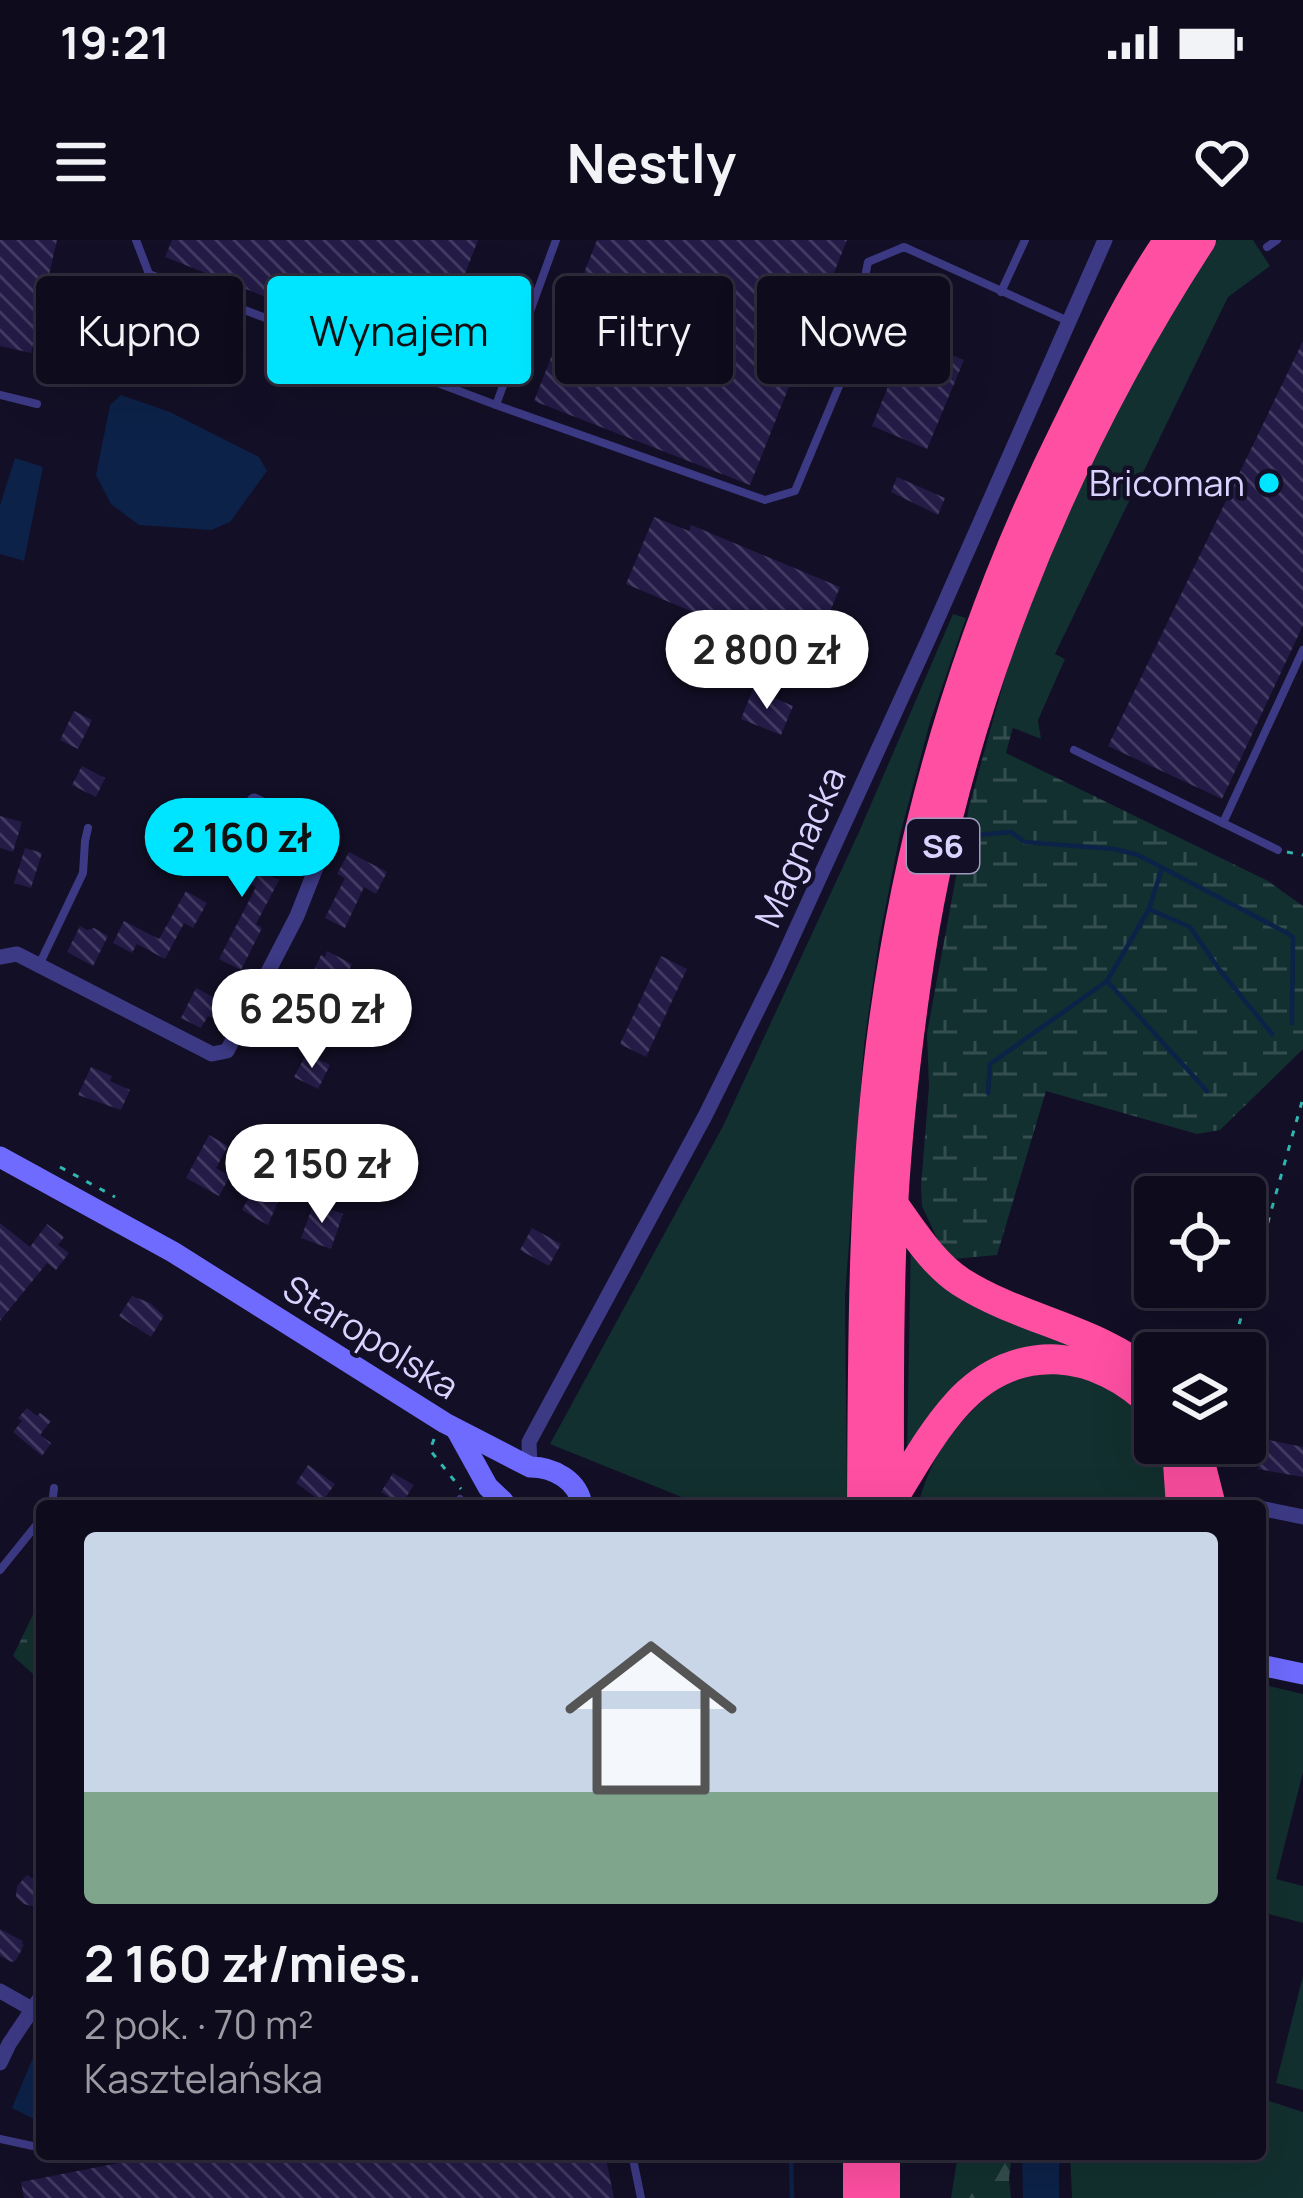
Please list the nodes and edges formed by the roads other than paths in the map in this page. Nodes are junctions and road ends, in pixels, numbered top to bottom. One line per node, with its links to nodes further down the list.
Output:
1 (136, 240): 13 (lane)
2 (556, 240): 13 (lane)
3 (1025, 240): 9 (lane)
4 (1105, 240): 10 (street, Magnacka)
5 (1169, 240): 24 (highway, S6)
6 (1201, 240): 23 (highway, S6)
7 (1277, 240): 8 (lane)
8 (1267, 247)
9 (1001, 292): 10 (lane); 13 (lane)
10 (1068, 321): 31 (street, Magnacka)
11 (0, 395): 12 (lane)
12 (38, 404)
13 (496, 405)
14 (1303, 650): 17 (lane)
15 (1074, 749): 17 (lane)
16 (254, 801): 21 (street)
17 (1222, 823): 19 (lane)
18 (88, 828): 21 (lane)
19 (1278, 850)
20 (0, 957): 21 (street)
21 (39, 965)
22 (0, 1157): 28 (main road, Staropolska)
23 (893, 1204): 24 (highway, S6); 25 (highway)
24 (878, 1259): 24 (lane); 26 (highway, S6)
25 (1134, 1362)
26 (876, 1363): 26 (lane); 37 (highway, S6); 38 (highway, S6)
27 (1134, 1387): 39 (highway)
28 (446, 1434): 31 (main road, Staropolska); 34 (main road, Staropolska)
29 (1178, 1464): 40 (highway)
30 (1201, 1464): 41 (highway)
31 (530, 1467): 35 (main road); 36 (main road, Staropolska)
32 (54, 1488): 33 (lane)
33 (53, 1500)
34 (500, 1500)
35 (504, 1500)
36 (581, 1500)
37 (863, 1500)
38 (889, 1500)
39 (892, 1500)
40 (1181, 1500)
41 (1210, 1500)
42 (1266, 1509): 43 (street)
43 (1303, 1517)
44 (36, 1526): 45 (lane)
45 (0, 1570)
46 (1266, 1666): 47 (main road)
47 (1303, 1674)
48 (0, 1991): 50 (street)
49 (36, 2003): 50 (street)
50 (32, 2009): 51 (street)
51 (0, 2062)
52 (0, 2139): 53 (lane)
53 (36, 2147)
54 (633, 2160): 57 (lane)
55 (858, 2160): 58 (highway)
56 (885, 2160): 59 (highway)
57 (641, 2198)
58 (858, 2198)
59 (884, 2198)

